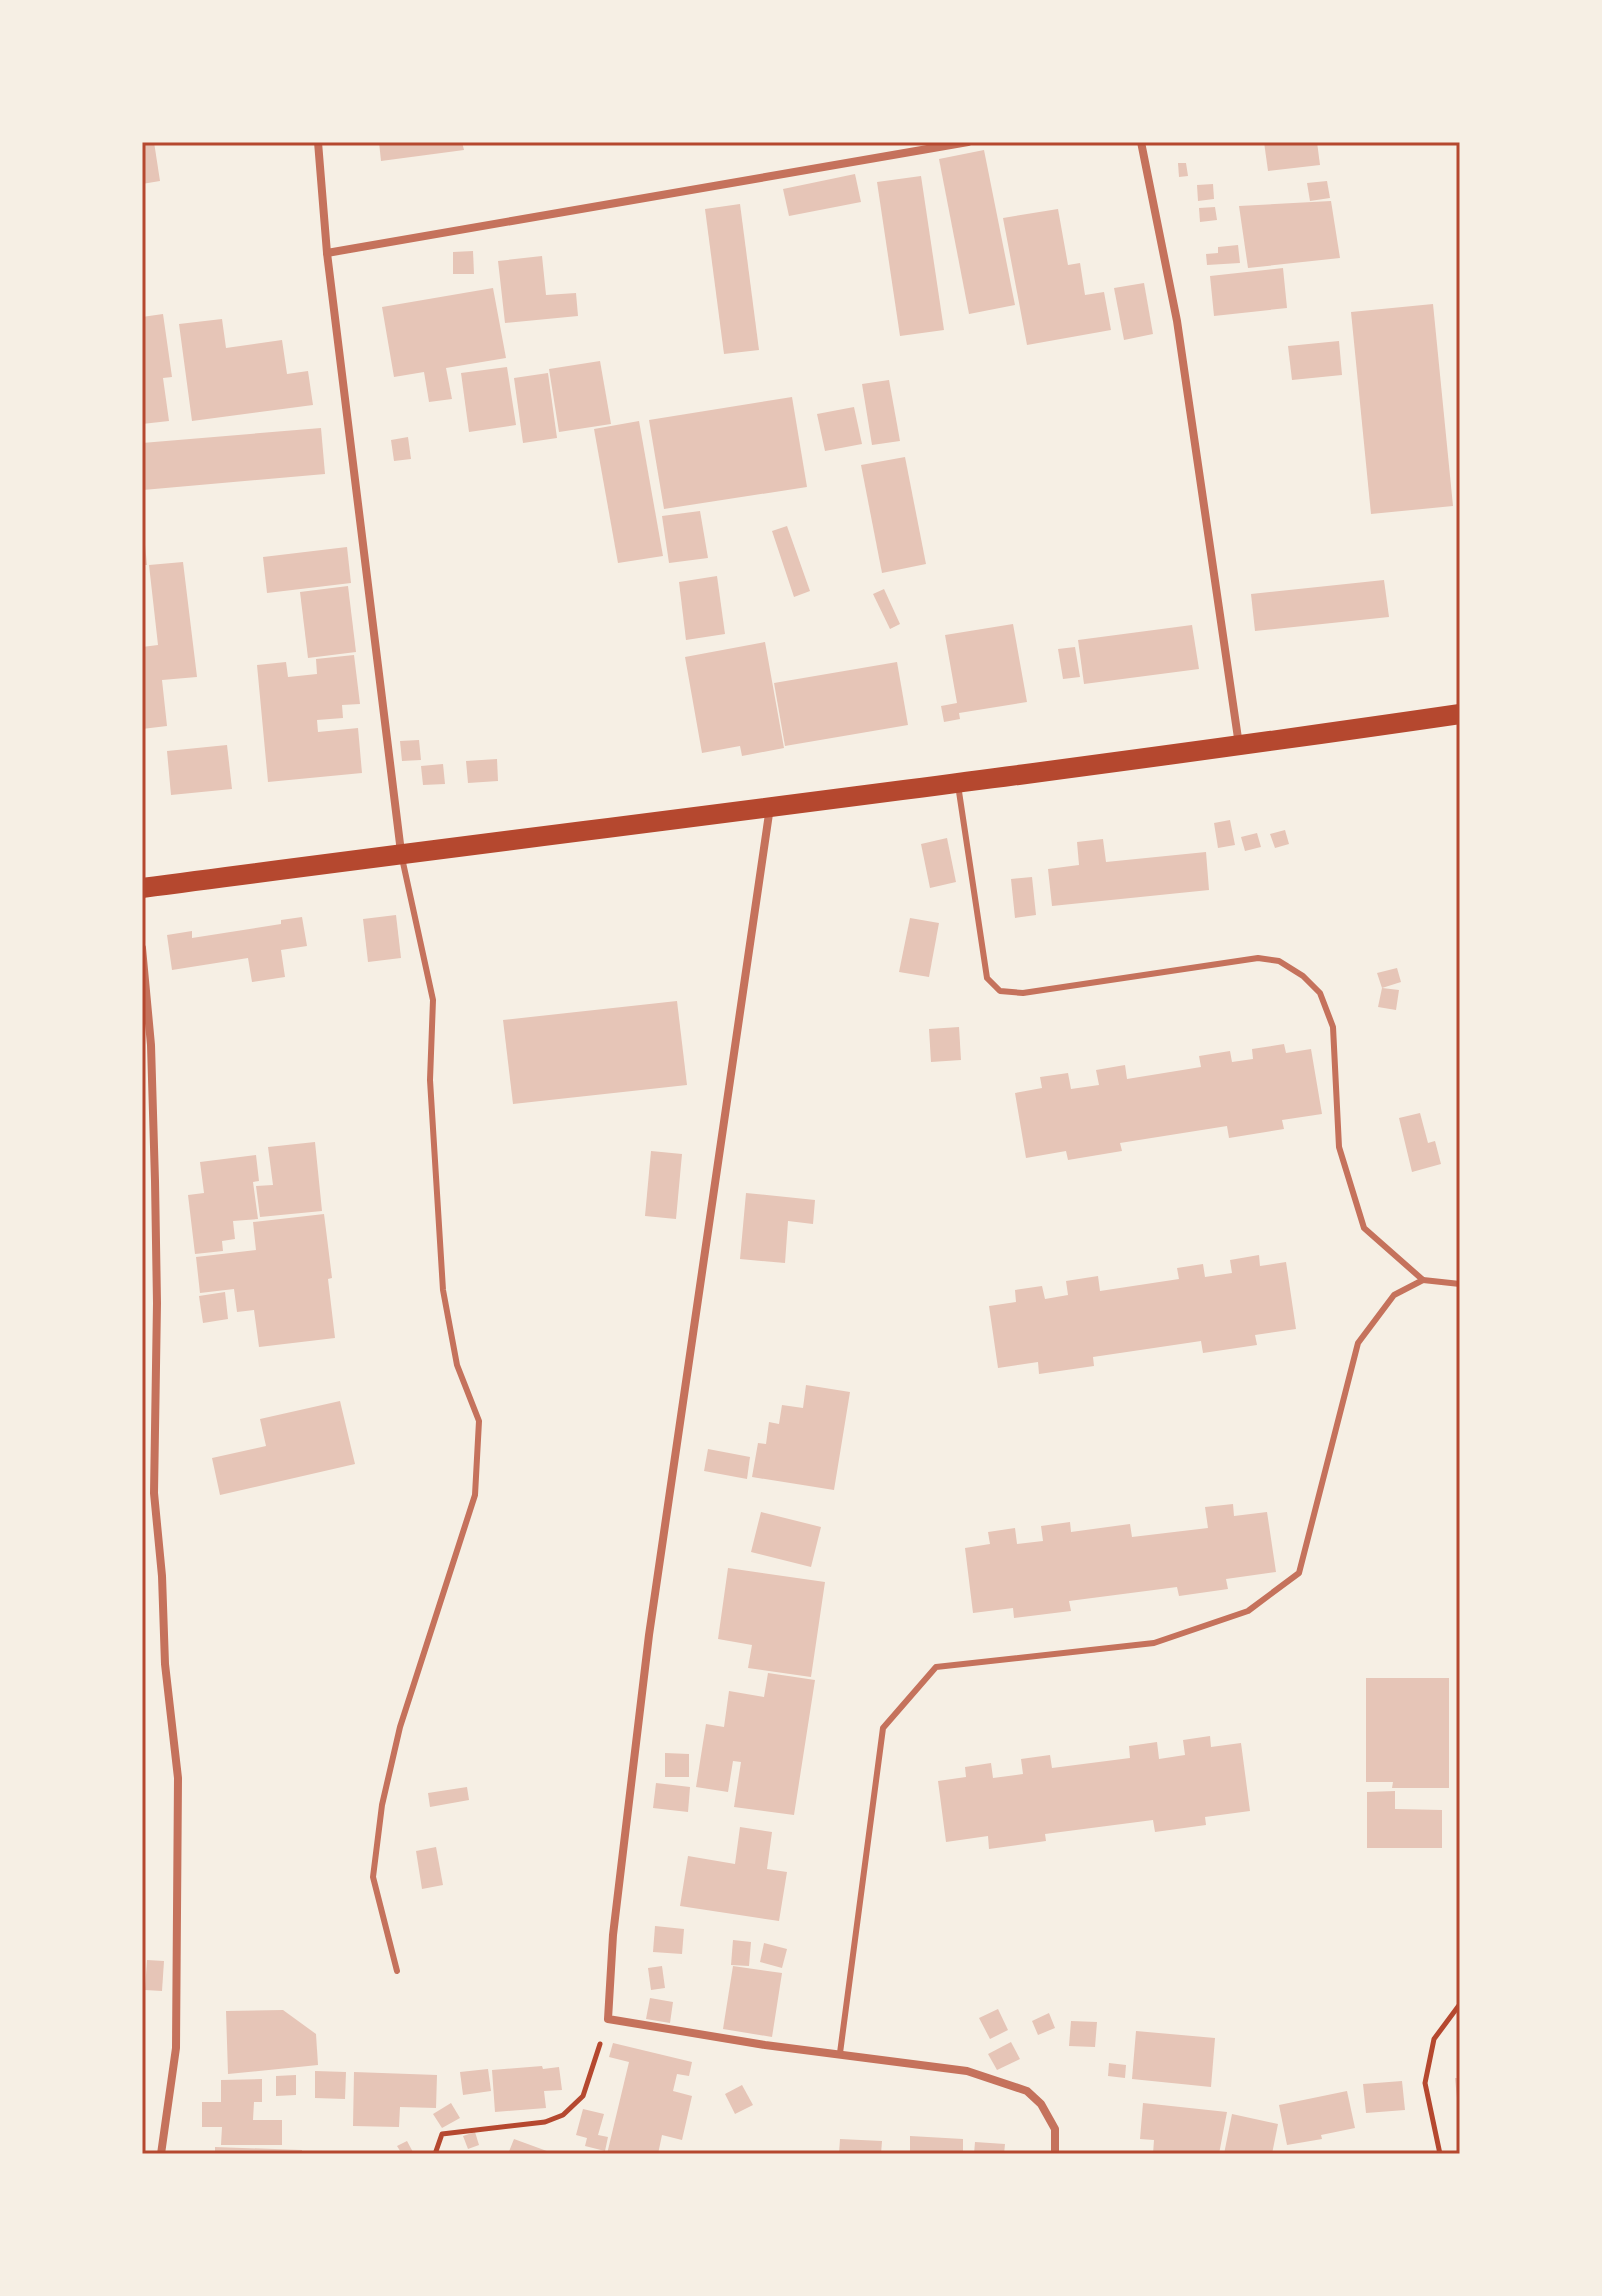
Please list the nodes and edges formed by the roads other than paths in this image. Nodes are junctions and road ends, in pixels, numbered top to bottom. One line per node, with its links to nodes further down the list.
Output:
1 (318, 142): 4 (street)
2 (968, 142): 4 (street)
3 (1141, 142): 6 (street)
4 (327, 253): 9 (street)
5 (1460, 714): 6 (main road)
6 (1239, 746): 7 (main road)
7 (958, 785): 8 (main road); 12 (lane)
8 (771, 806): 9 (main road); 15 (street)
9 (401, 854): 10 (main road); 14 (lane)
10 (142, 888)
11 (142, 948): 16 (street)
12 (1423, 1280): 13 (lane); 15 (lane)
13 (1460, 1284)
14 (397, 1971)
15 (840, 2053): 17 (street)
16 (161, 2154)
17 (1055, 2154)

